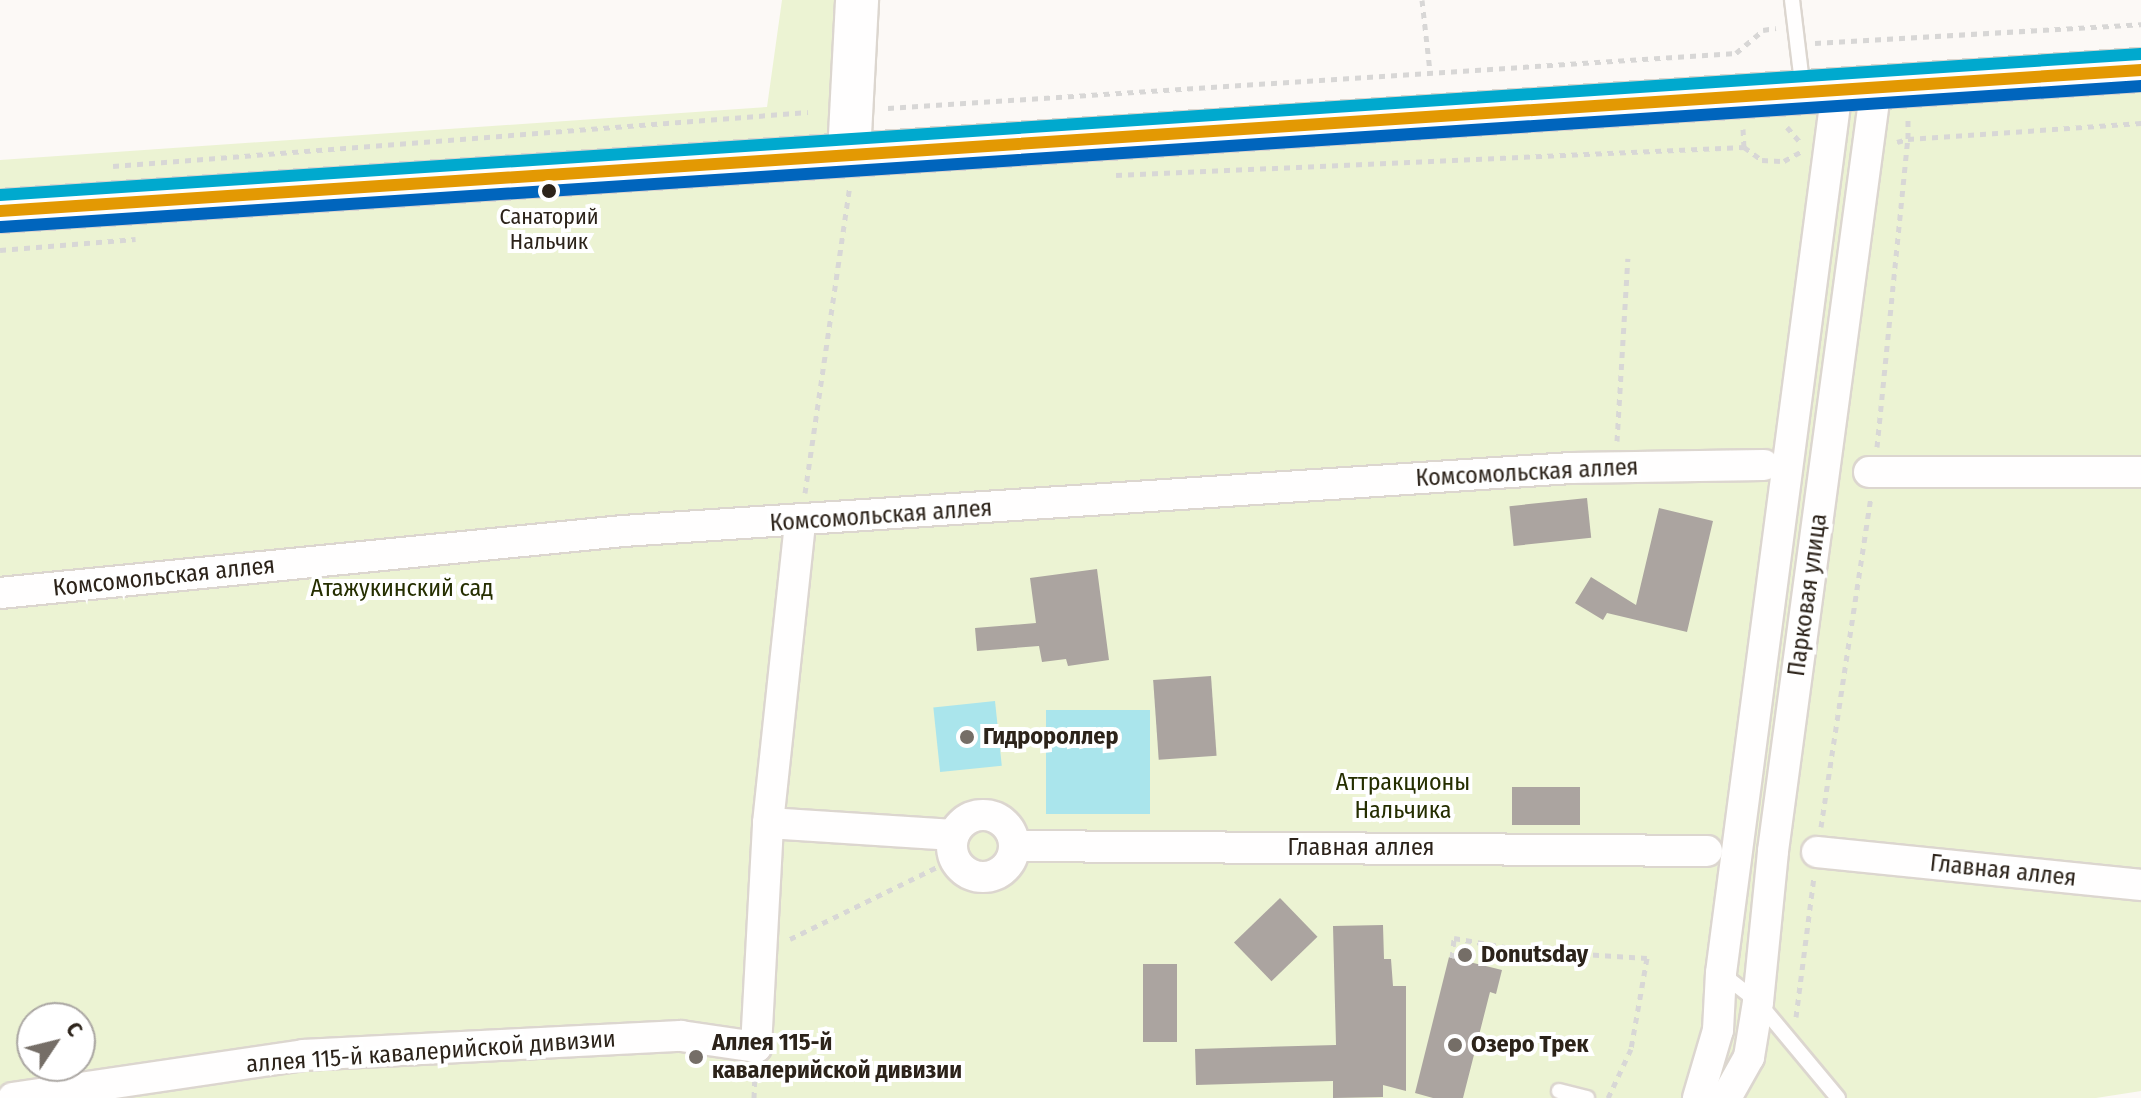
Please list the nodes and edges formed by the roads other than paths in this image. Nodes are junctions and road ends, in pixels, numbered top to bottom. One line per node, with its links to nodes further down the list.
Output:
1 (857, 0): 5 (street)
2 (1792, 0): 4 (lane)
3 (2141, 70): 4 (street)
4 (1839, 89): 5 (street); 18 (street, Парковая улица); 19 (street, Парковая улица)
5 (849, 170): 6 (street)
6 (0, 211)
7 (1764, 465): 10 (street, Комсомольская аллея)
8 (1872, 472): 9 (street)
9 (2141, 472)
10 (800, 522): 11 (street, Комсомольская аллея); 12 (street)
11 (0, 593)
12 (768, 823): 13 (street); 21 (street, аллея 115-й кавалерийской дивизии)
13 (954, 846): 14 (street); 14 (street)
14 (1015, 846): 15 (street, Главная аллея)
15 (1707, 851)
16 (1817, 852): 17 (street, Главная аллея)
17 (2141, 885)
18 (1721, 973): 19 (lane); 23 (street, Парковая улица)
19 (1758, 1002): 24 (street, Парковая улица); 25 (lane)
20 (1559, 1091): 22 (lane)
21 (13, 1098)
22 (1587, 1098)
23 (1698, 1098)
24 (1726, 1098)
25 (1838, 1098)

